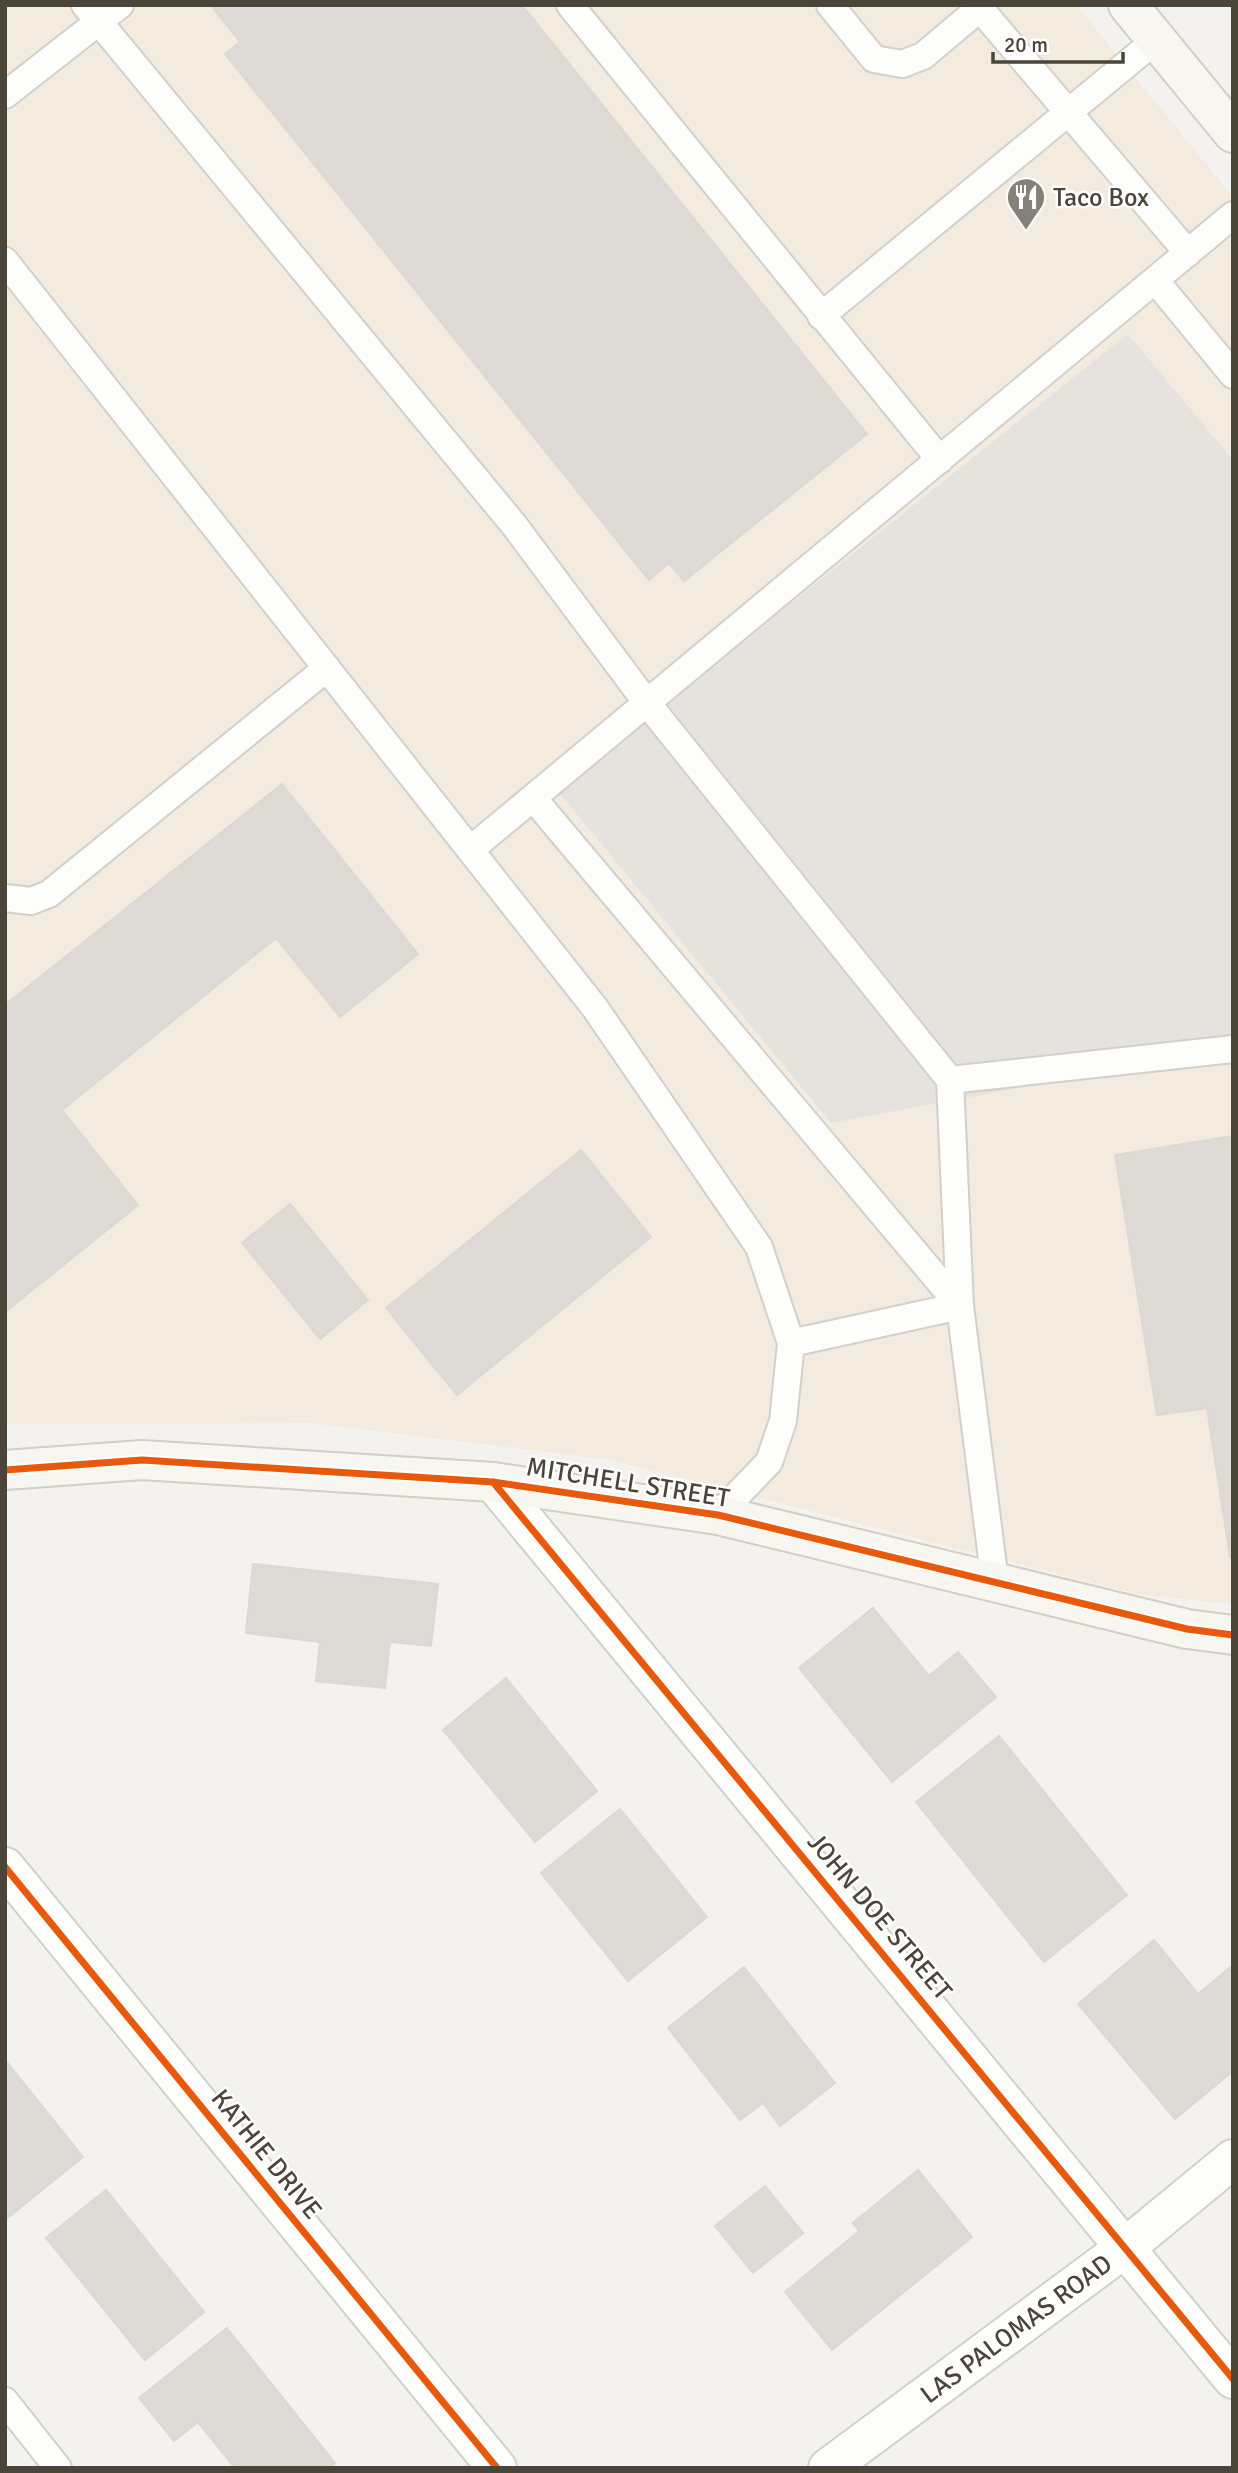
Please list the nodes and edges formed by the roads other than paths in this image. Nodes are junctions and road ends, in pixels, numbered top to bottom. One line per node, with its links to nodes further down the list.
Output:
1 (570, 5): 14 (lane)
2 (830, 5): 4 (lane)
3 (1128, 5): 6 (street)
4 (979, 7): 8 (lane)
5 (101, 11): 7 (lane); 18 (lane)
6 (1156, 40): 8 (lane); 9 (street)
7 (5, 95)
8 (1068, 111): 11 (lane); 14 (lane)
9 (1233, 133)
10 (1233, 215): 11 (lane)
11 (1188, 253): 13 (lane)
12 (5, 261): 17 (lane)
13 (1155, 280): 15 (lane); 16 (lane)
14 (821, 316): 16 (lane)
15 (1233, 375)
16 (940, 460): 18 (lane)
17 (327, 668): 20 (lane); 21 (lane)
18 (647, 703): 19 (lane); 23 (lane)
19 (533, 798): 20 (lane); 24 (lane)
20 (470, 850): 25 (lane)
21 (5, 898)
22 (1233, 1049): 23 (lane)
23 (950, 1080): 24 (lane)
24 (960, 1307): 25 (lane); 29 (lane)
25 (791, 1343): 28 (lane)
26 (5, 1470): 27 (street, MITCHELL STREET)
27 (494, 1482): 28 (street, MITCHELL STREET); 33 (street, JOHN DOE STREET)
28 (718, 1515): 29 (street, MITCHELL STREET)
29 (995, 1582): 30 (street, MITCHELL STREET)
30 (1233, 1635)
31 (5, 1867): 37 (street, KATHIE DRIVE)
32 (1233, 2159): 33 (street, LAS PALOMAS ROAD)
33 (1126, 2247): 34 (street, JOHN DOE STREET); 38 (street, LAS PALOMAS ROAD)
34 (1233, 2379)
35 (5, 2401): 36 (lane)
36 (58, 2468)
37 (497, 2468)
38 (828, 2468)

